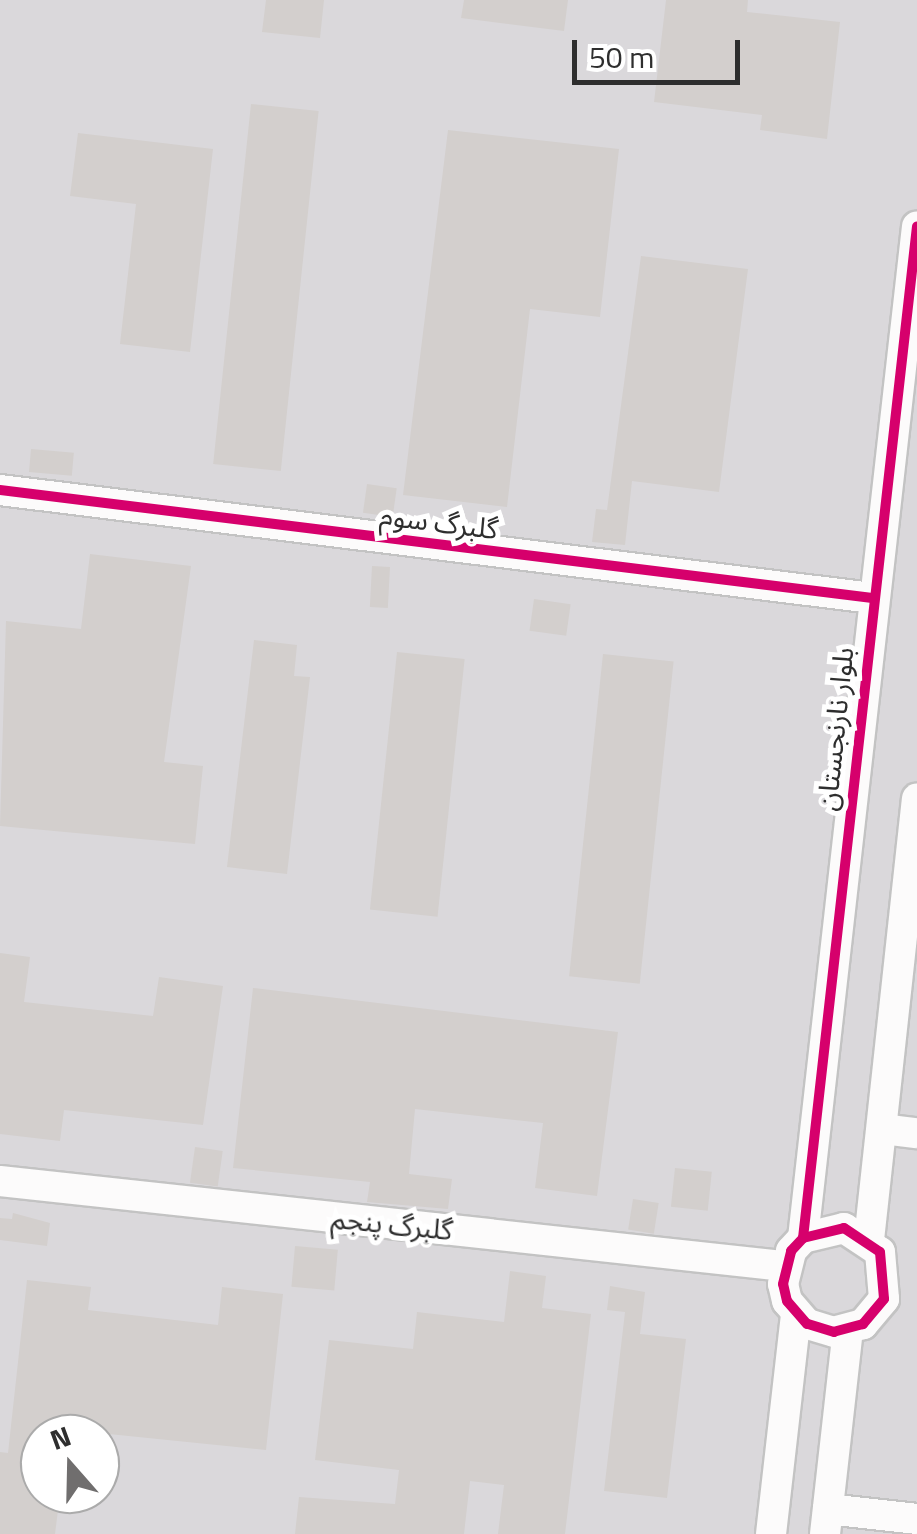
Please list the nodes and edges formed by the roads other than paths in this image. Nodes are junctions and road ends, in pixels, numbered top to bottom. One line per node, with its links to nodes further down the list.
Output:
1 (917, 226): 3 (street, بلوار نارنجستان)
2 (0, 490): 3 (street, گلبرگ سوم)
3 (872, 598): 8 (street, بلوار نارنجستان)
4 (917, 800): 5 (street)
5 (882, 1129): 6 (street); 9 (street)
6 (917, 1133)
7 (0, 1181): 10 (street, گلبرگ پنجم)
8 (803, 1238): 9 (street); 10 (street, بلوار نارنجستان)
9 (869, 1240): 12 (street)
10 (784, 1266): 11 (street)
11 (796, 1315): 12 (street); 15 (street)
12 (848, 1330): 14 (street)
13 (917, 1519): 14 (street)
14 (827, 1522)
15 (772, 1534)

